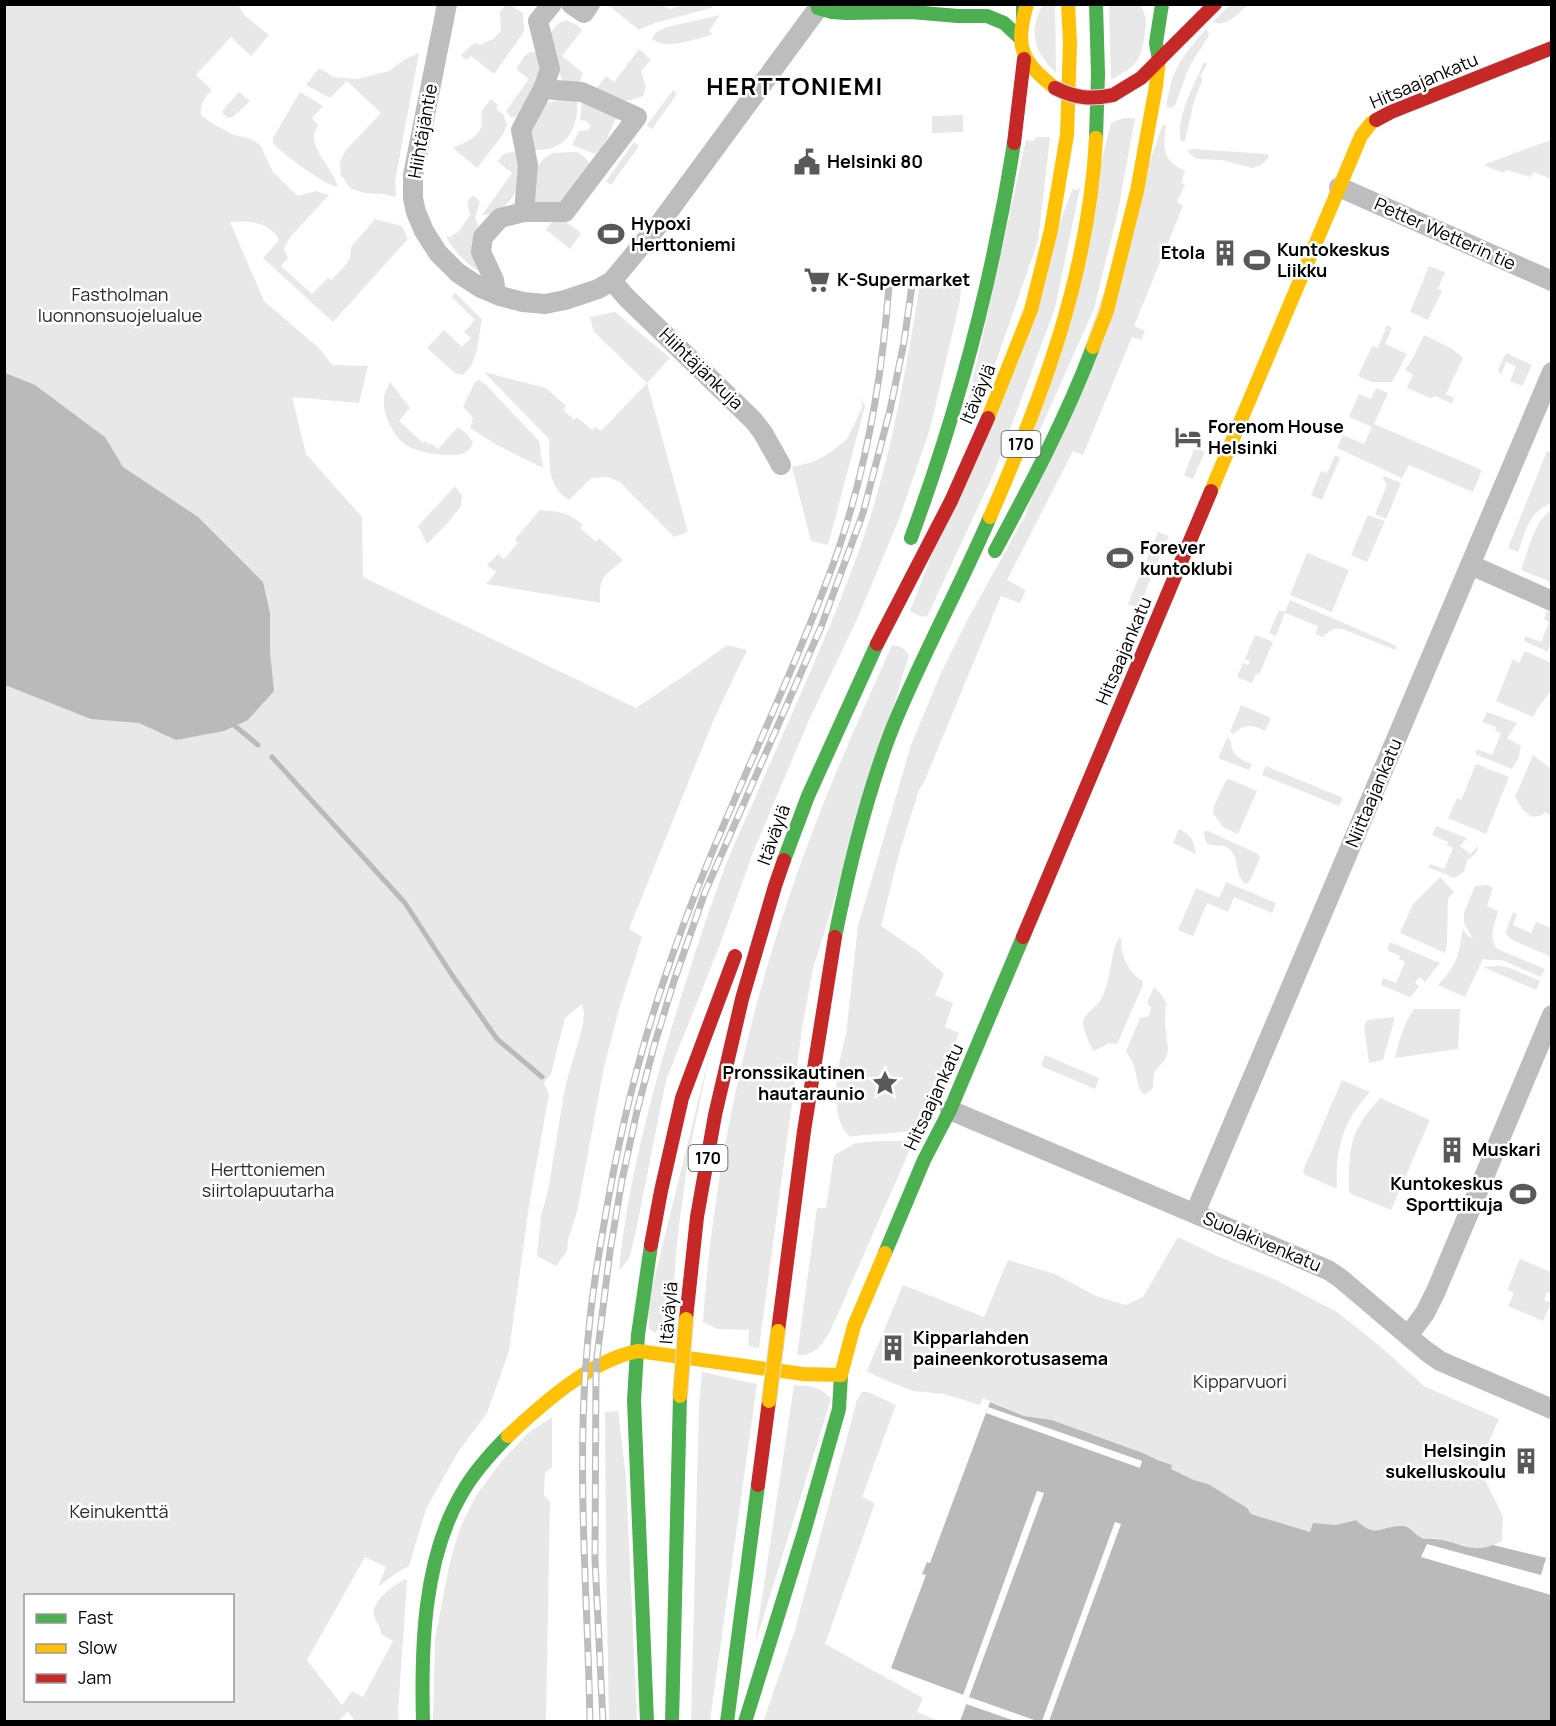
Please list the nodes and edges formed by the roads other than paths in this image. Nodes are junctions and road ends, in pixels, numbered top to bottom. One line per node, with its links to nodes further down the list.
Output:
1 (447, 4): 20 (street, Hiihtäjäntie)
2 (552, 4): 15 (street)
3 (571, 4): 4 (street)
4 (590, 4)
5 (1068, 4): 28 (main road, Itäväylä / 170)
6 (1096, 4): 31 (main road, 170)
7 (1162, 4): 14 (main road)
8 (1215, 4): 14 (main road)
9 (819, 6): 11 (main road); 18 (street, Hiihtäjäntie)
10 (1024, 9): 11 (main road)
11 (1020, 38): 13 (main road)
12 (1551, 48): 16 (main road, Hitsaajankatu)
13 (1024, 59): 14 (main road, bridge); 23 (main road)
14 (1158, 60): 24 (main road)
15 (543, 89): 17 (street); 17 (street)
16 (1339, 187): 19 (street, Petter Wetterin tie); 35 (main road, Hitsaajankatu)
17 (524, 212): 20 (street)
18 (612, 281): 20 (street, Hiihtäjäntie); 22 (street, Hiihtäjänkuja)
19 (1551, 281)
20 (496, 294)
21 (1551, 372): 25 (street, Niittaajankatu)
22 (781, 465)
23 (905, 553)
24 (989, 562)
25 (1471, 565): 27 (street); 36 (street, Niittaajankatu)
26 (892, 585): 28 (main road)
27 (1551, 601)
28 (866, 665): 30 (main road, Itäväylä / 170)
29 (919, 699): 31 (main road)
30 (808, 796): 32 (main road); 43 (main road, Itäväylä / 170, bridge)
31 (860, 825): 44 (main road, 170, bridge)
32 (751, 921)
33 (742, 941): 38 (main road)
34 (1551, 1015): 37 (street)
35 (950, 1110): 36 (street, Suolakivenkatu); 39 (main road, Hitsaajankatu)
36 (1196, 1213): 37 (street, Suolakivenkatu)
37 (1408, 1336): 40 (street, Suolakivenkatu)
38 (636, 1351): 39 (main road); 41 (main road); 42 (main road)
39 (841, 1375): 45 (main road, Hitsaajankatu)
40 (1551, 1409)
41 (423, 1722)
42 (647, 1722)
43 (672, 1722)
44 (727, 1722)
45 (745, 1722)

